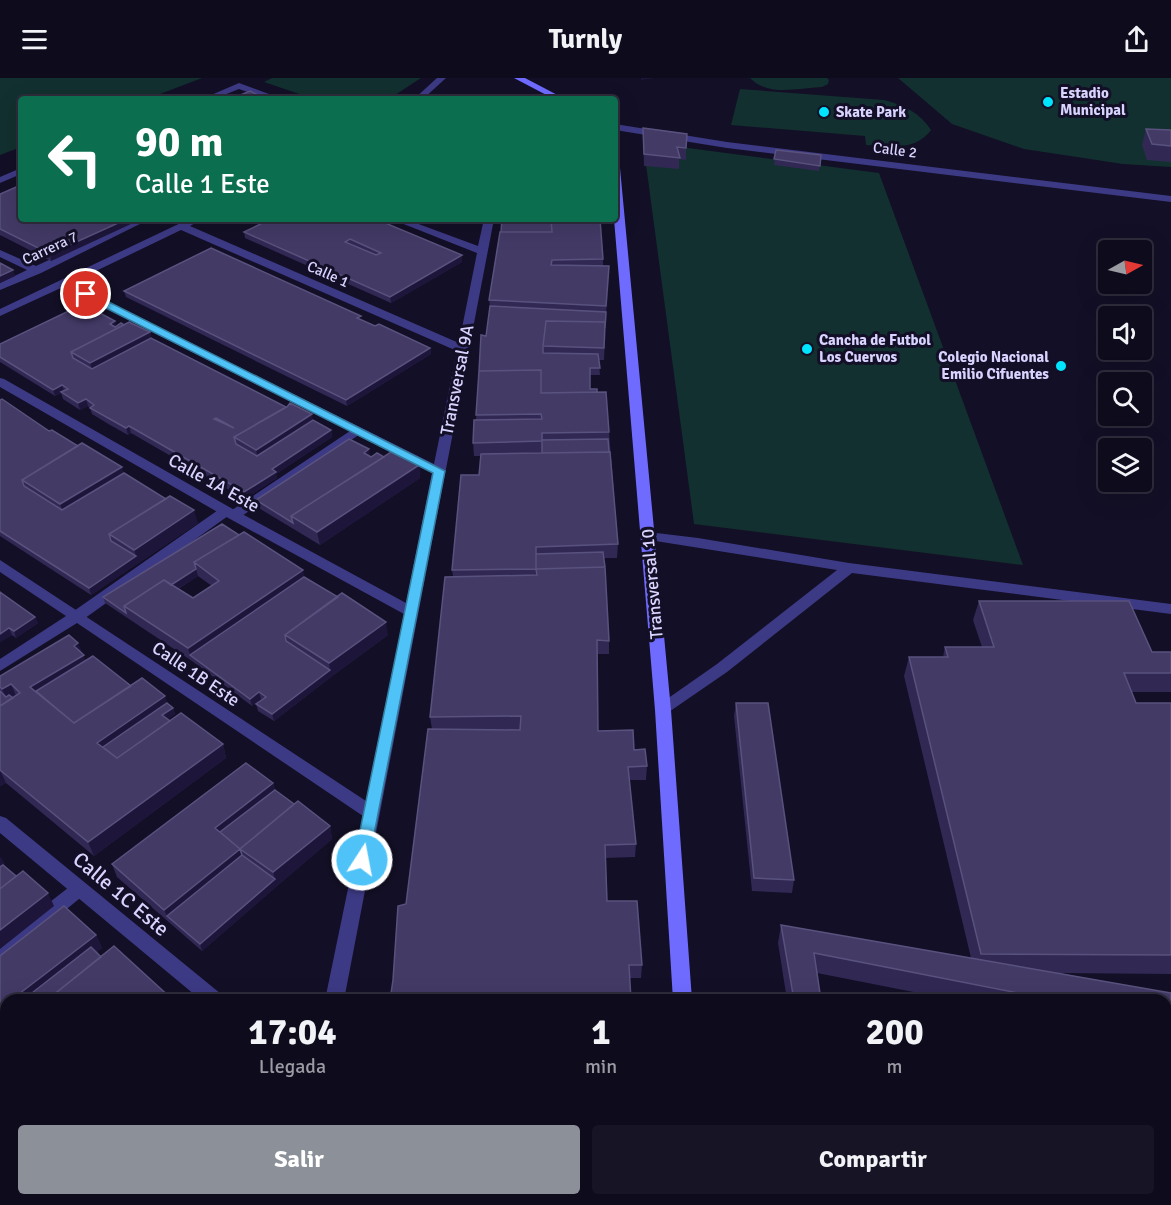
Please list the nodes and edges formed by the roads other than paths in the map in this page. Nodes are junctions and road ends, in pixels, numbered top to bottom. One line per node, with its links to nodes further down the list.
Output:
1 (442, 78): 5 (street)
2 (518, 78): 6 (main road)
3 (213, 96): 4 (street)
4 (266, 96)
5 (421, 96)
6 (555, 96)
7 (618, 127): 10 (street, Calle 2)
8 (18, 172): 9 (street)
9 (0, 180)
10 (1171, 199)
11 (618, 201): 28 (main road, Transversal 10)
12 (139, 222): 19 (street, Carrera 7)
13 (190, 222): 16 (street)
14 (404, 222): 17 (street)
15 (488, 222): 17 (street, Transversal 9A)
16 (180, 226): 20 (street); 23 (street, Calle 1)
17 (482, 252): 23 (street, Transversal 9A)
18 (0, 253): 19 (street)
19 (37, 271): 21 (street, Carrera 7)
20 (65, 284): 22 (street); 25 (street)
21 (0, 287)
22 (0, 313)
23 (463, 349): 26 (street, Transversal 9A)
24 (0, 382): 27 (street, Calle 1A Este)
25 (356, 431): 26 (street); 27 (street)
26 (439, 471): 32 (street, Transversal 9A)
27 (230, 513): 32 (street, Calle 1A Este); 33 (street)
28 (648, 536): 30 (street); 35 (main road, Transversal 10)
29 (0, 566): 33 (street, Calle 1B Este)
30 (849, 568): 31 (street); 35 (street)
31 (1171, 609)
32 (411, 612): 36 (street, Transversal 9A)
33 (76, 617): 34 (street); 36 (street, Calle 1B Este)
34 (0, 666)
35 (663, 710): 42 (main road, Transversal 10)
36 (371, 813): 41 (street, Transversal 9A)
37 (0, 823): 38 (street, Calle 1C Este)
38 (79, 889): 39 (street); 40 (street, Calle 1C Este)
39 (0, 952)
40 (207, 994)
41 (336, 994)
42 (683, 994)

